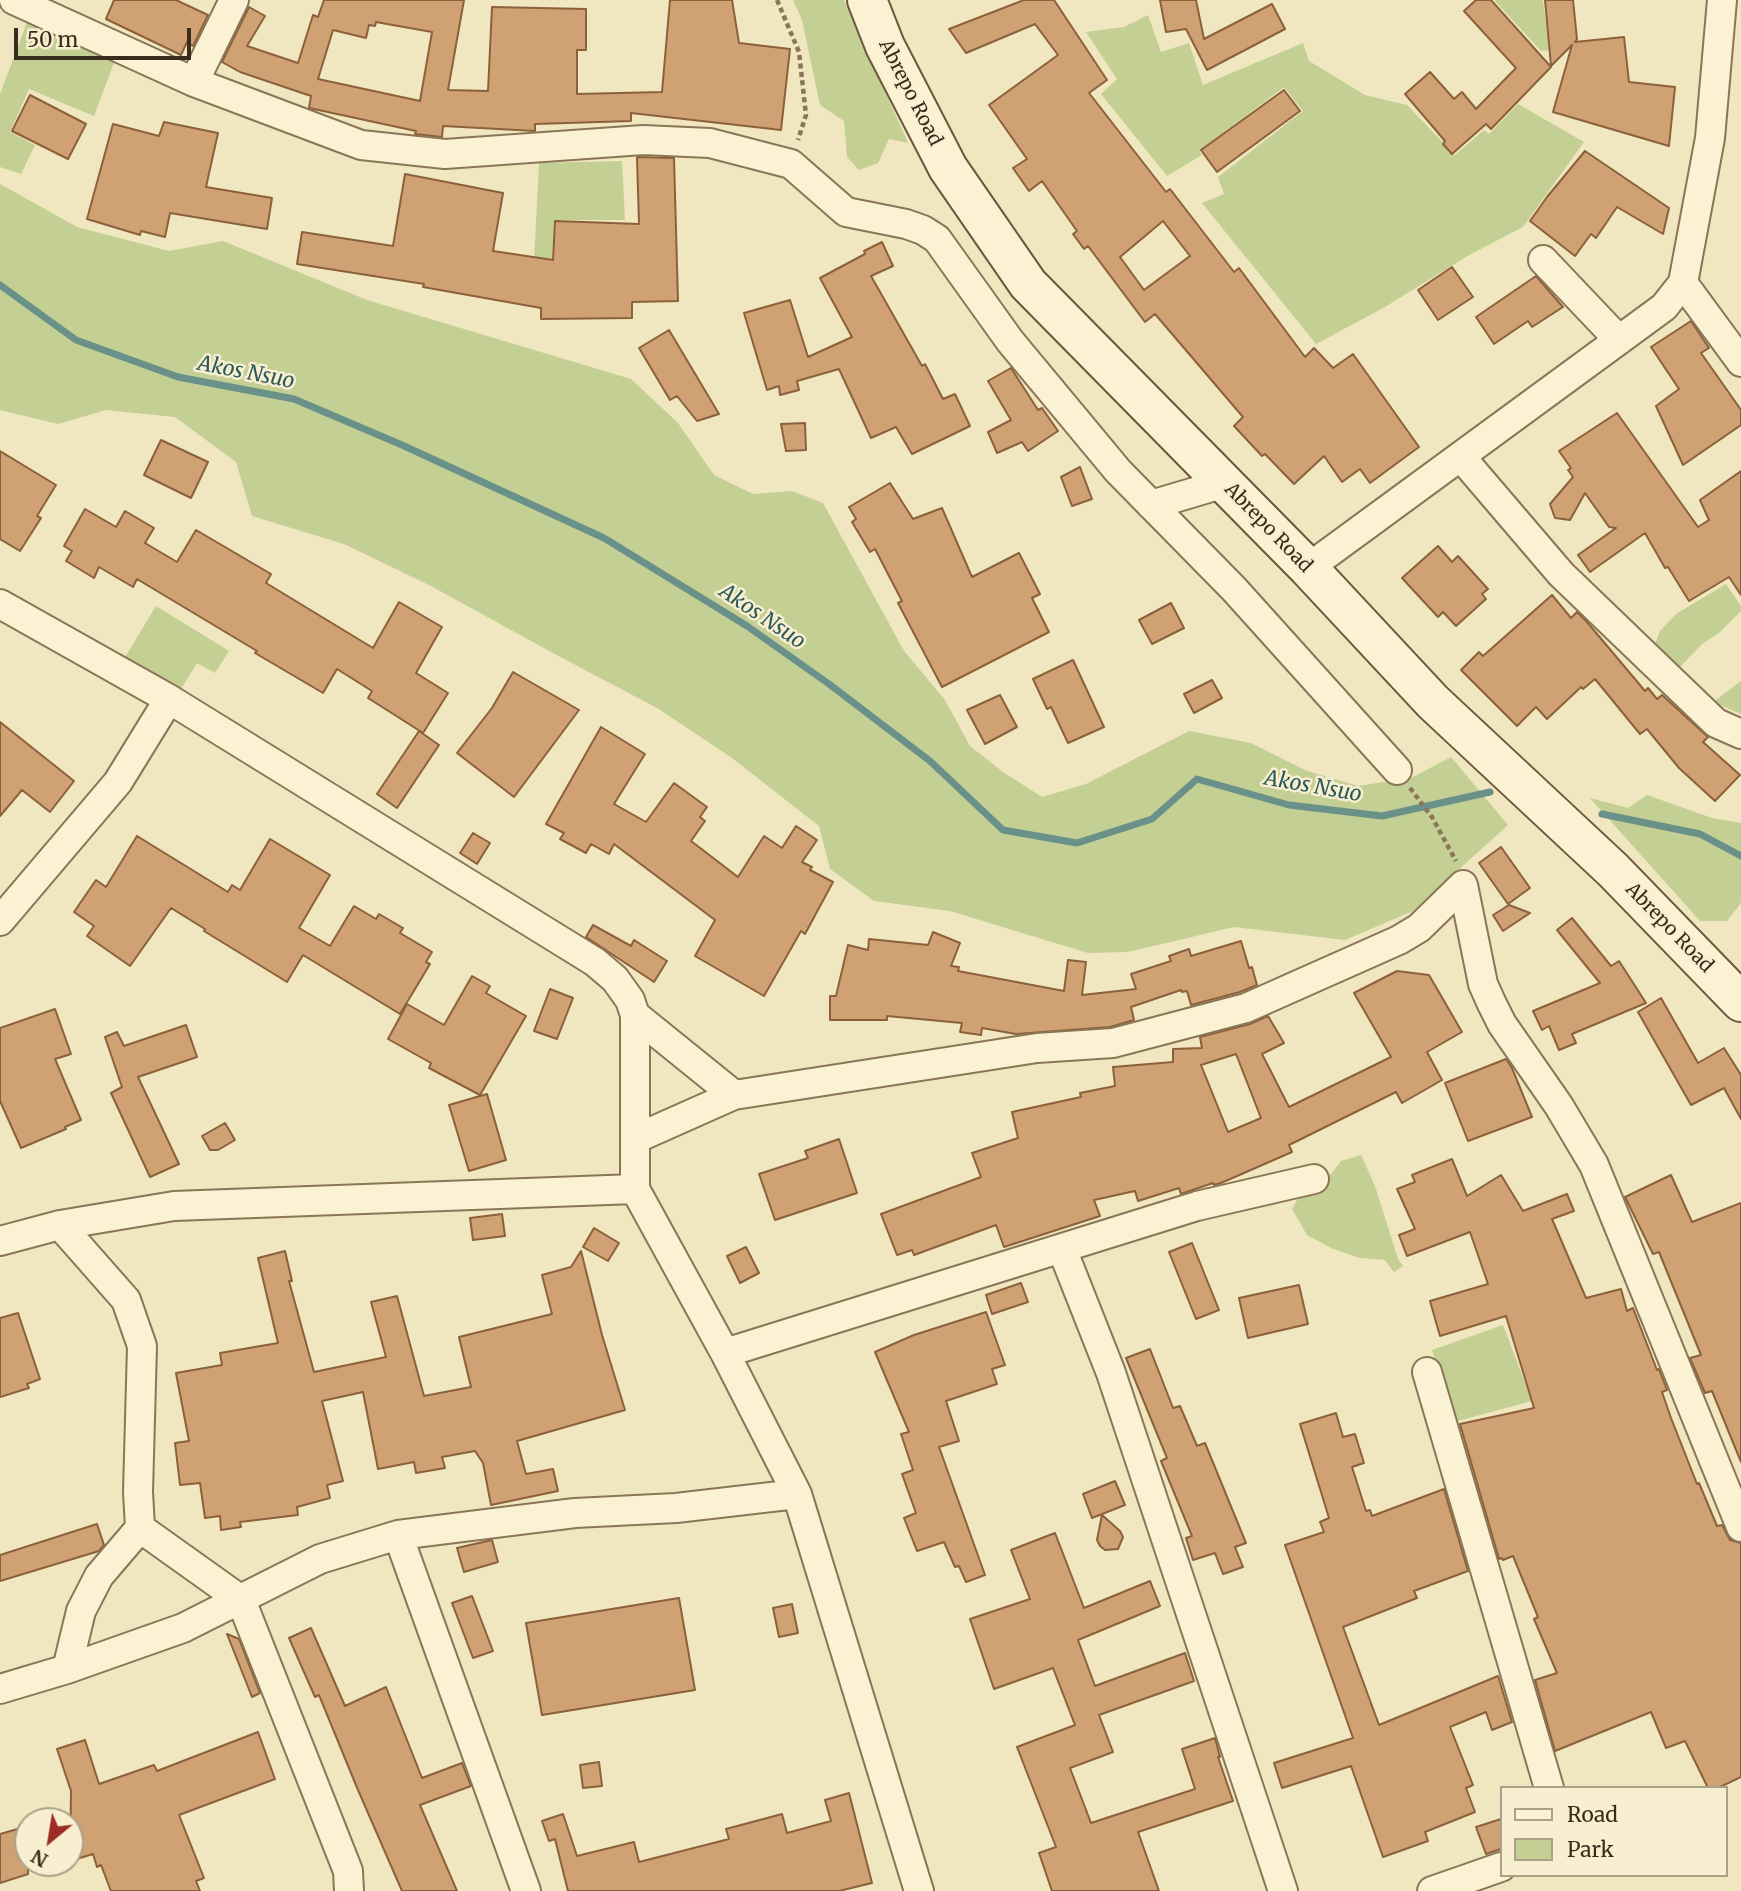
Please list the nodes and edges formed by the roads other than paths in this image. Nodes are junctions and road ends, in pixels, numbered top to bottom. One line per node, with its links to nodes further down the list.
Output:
1 (14, 0): 5 (street)
2 (234, 0): 5 (street)
3 (867, 0): 11 (main road, Abrepo Road)
4 (1722, 0): 7 (street)
5 (194, 82): 12 (street)
6 (1543, 260): 8 (street)
7 (1683, 283): 8 (street); 9 (street)
8 (1619, 340): 10 (street)
9 (1741, 362)
10 (1461, 457): 13 (street); 16 (street)
11 (1225, 483): 12 (street); 13 (main road, Abrepo Road)
12 (1151, 505): 17 (street)
13 (1308, 568): 19 (main road, Abrepo Road)
14 (0, 604): 15 (street)
15 (169, 699): 18 (street); 20 (street)
16 (1741, 734)
17 (1397, 770)
18 (0, 921)
19 (1741, 1002)
20 (635, 1015): 21 (street); 22 (street)
21 (734, 1095): 22 (street); 31 (street)
22 (635, 1139): 24 (street)
23 (1314, 1179): 27 (street)
24 (635, 1189): 25 (street); 28 (street)
25 (60, 1225): 26 (street); 32 (street)
26 (0, 1241)
27 (1062, 1249): 28 (street); 42 (street)
28 (726, 1353): 30 (street)
29 (1427, 1372): 37 (street)
30 (797, 1494): 33 (street); 41 (street)
31 (1741, 1527)
32 (140, 1528): 34 (street); 35 (street)
33 (398, 1535): 34 (street); 40 (street)
34 (241, 1600): 35 (street); 39 (street)
35 (68, 1670): 36 (street)
36 (0, 1689)
37 (1548, 1786)
38 (1500, 1867): 43 (street)
39 (349, 1891)
40 (526, 1891)
41 (919, 1891)
42 (1283, 1891)
43 (1432, 1891)

